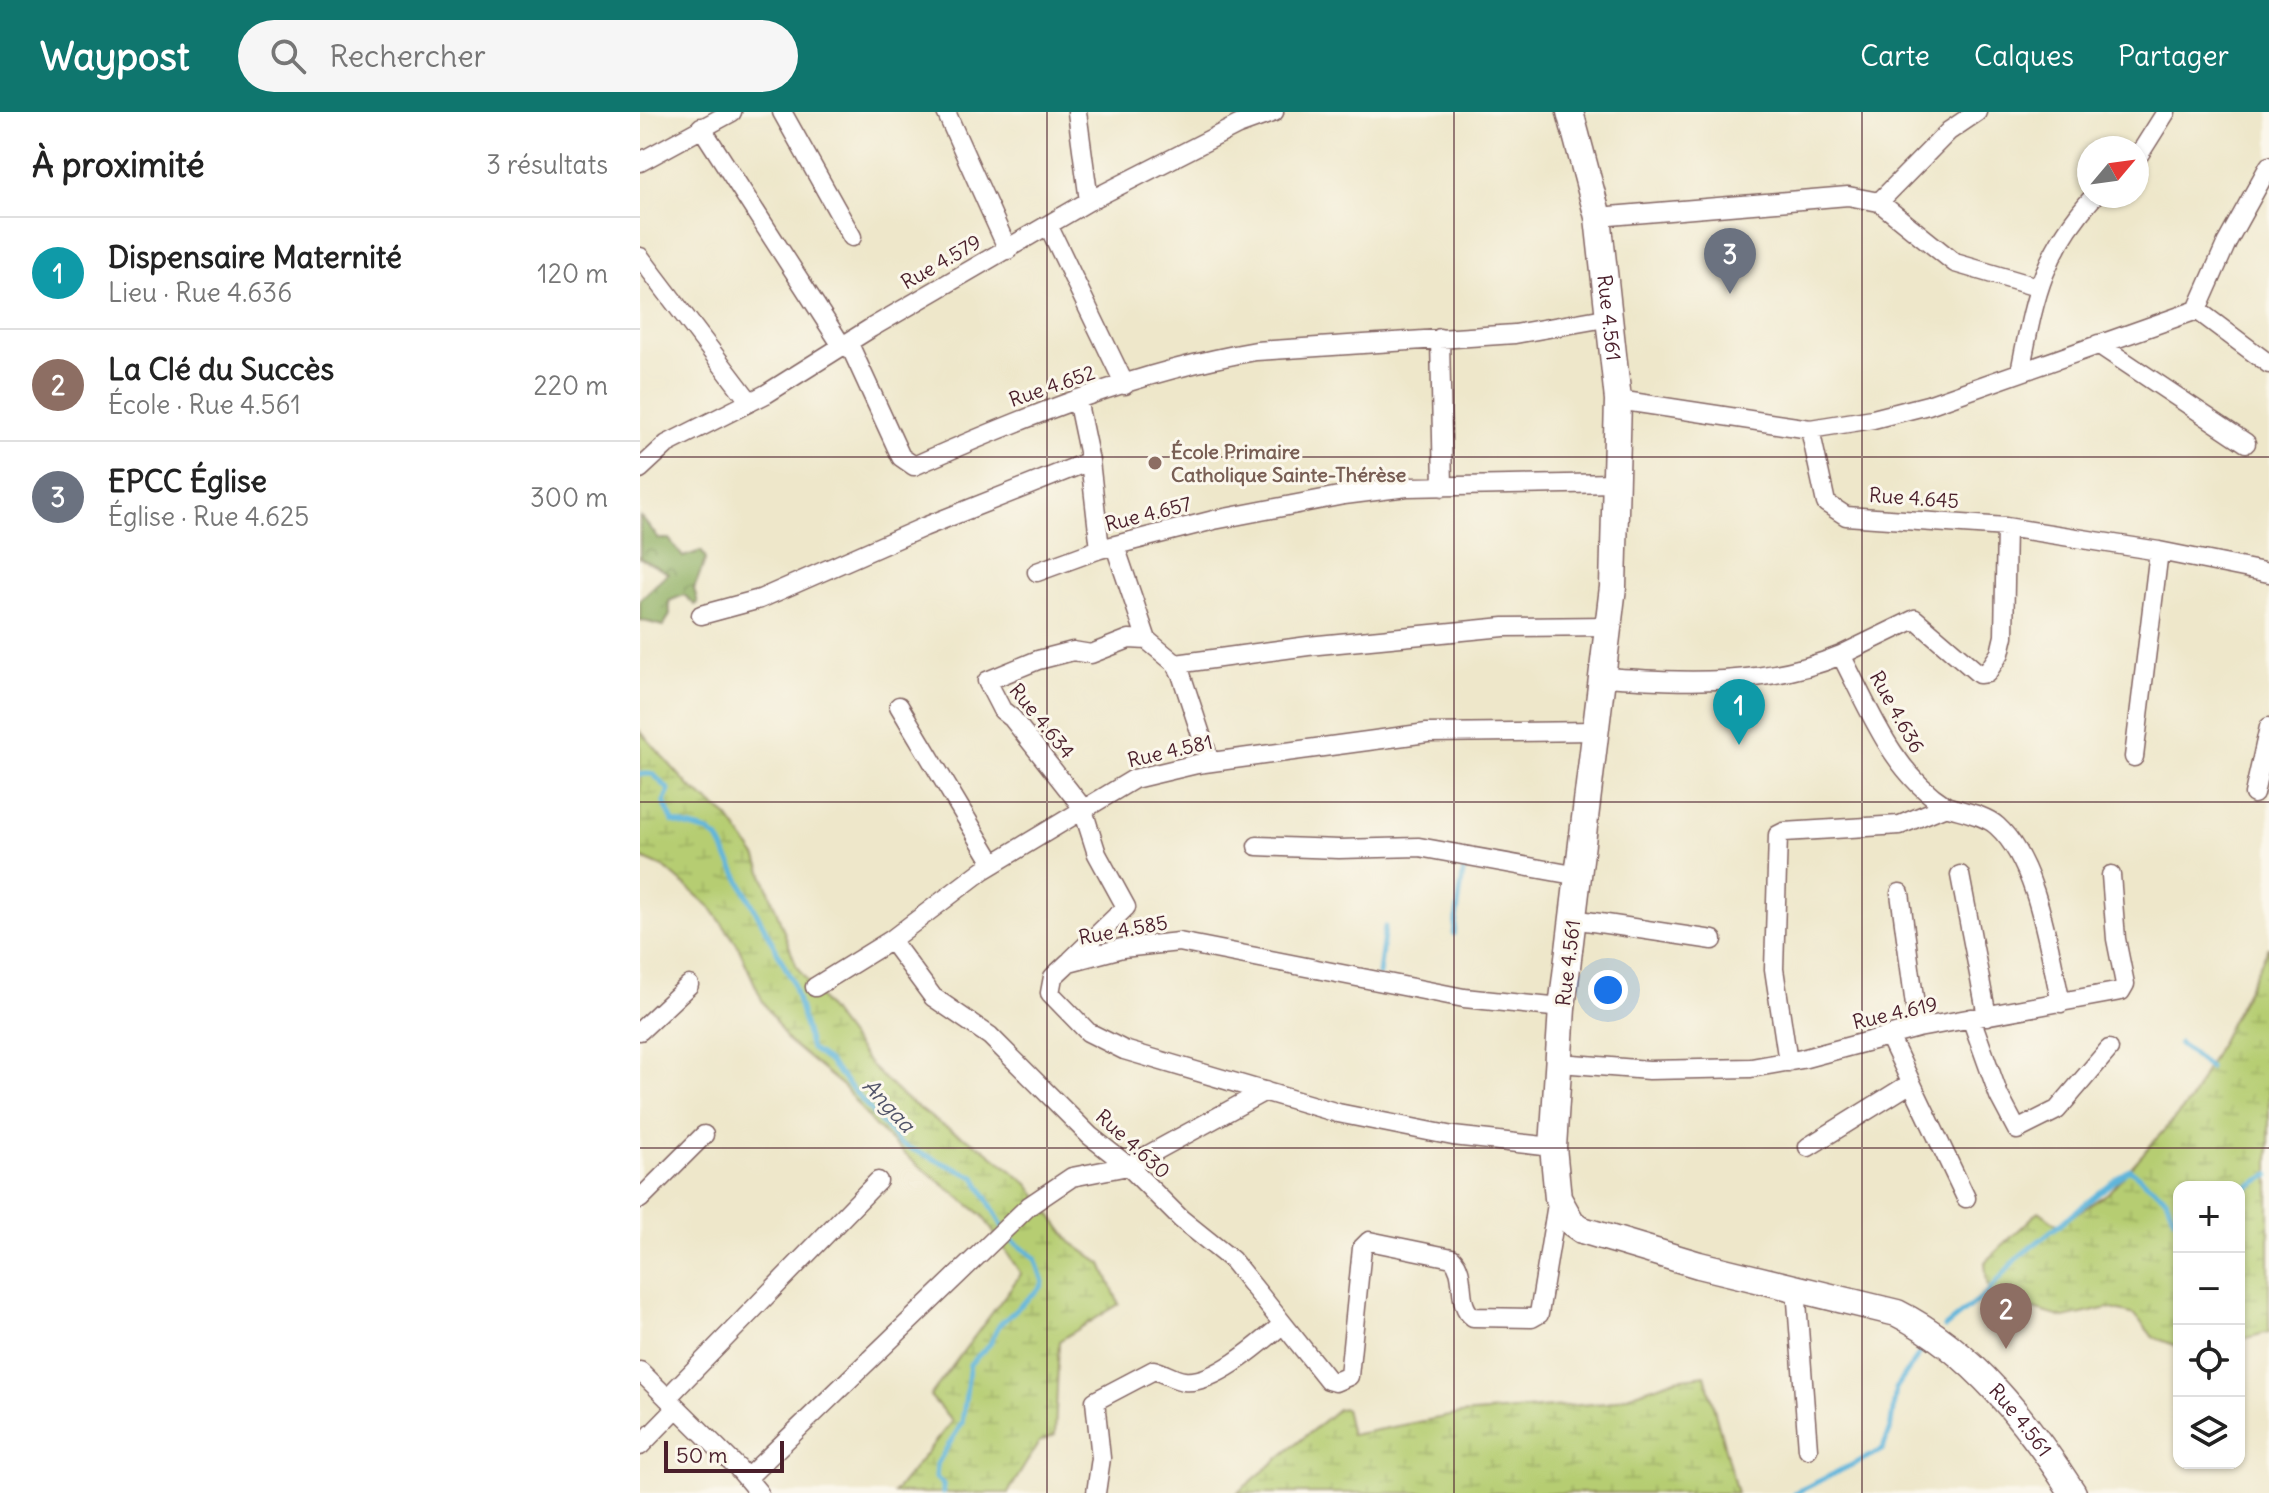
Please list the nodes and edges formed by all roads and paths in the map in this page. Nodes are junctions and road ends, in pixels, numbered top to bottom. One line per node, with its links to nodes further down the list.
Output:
1 (732, 112): 10 (street)
2 (782, 112): 20 (street)
3 (946, 112): 21 (street)
4 (1077, 112): 15 (street)
5 (1274, 112): 9 (street, Rue 4.579)
6 (1570, 112): 18 (main road, Rue 4.561)
7 (1977, 112): 16 (street)
8 (2166, 112): 11 (street)
9 (1237, 118): 15 (street, Rue 4.579)
10 (701, 127): 12 (street); 28 (street, Rue 4.652)
11 (2149, 139)
12 (640, 162)
13 (2269, 166): 14 (street)
14 (2263, 190): 24 (street)
15 (1089, 201): 19 (street, Rue 4.579)
16 (1879, 202): 18 (street); 23 (street)
17 (2085, 208): 23 (street)
18 (1598, 217): 25 (main road, Rue 4.561)
19 (1048, 225): 21 (street, Rue 4.579); 31 (street)
20 (852, 237)
21 (1008, 250): 28 (street, Rue 4.579)
22 (640, 257): 34 (street)
23 (2037, 287): 30 (street)
24 (2197, 310): 27 (street); 29 (street)
25 (1611, 317): 26 (street, Rue 4.652); 33 (main road, Rue 4.561)
26 (1440, 338): 31 (street, Rue 4.652); 40 (street)
27 (2098, 344): 30 (street); 36 (street)
28 (842, 346): 32 (street, Rue 4.652); 34 (street, Rue 4.579)
29 (2269, 364)
30 (2020, 372): 35 (street)
31 (1125, 385): 32 (street, Rue 4.652)
32 (1077, 399): 37 (street, Rue 4.657)
33 (1618, 400): 35 (street); 39 (main road, Rue 4.561)
34 (750, 402): 38 (street, Rue 4.579)
35 (1810, 429): 41 (street, Rue 4.645)
36 (2246, 443)
37 (1090, 461): 42 (street, Rue 4.657); 46 (street)
38 (640, 469)
39 (1616, 483): 40 (street, Rue 4.657); 47 (main road, Rue 4.561)
40 (1443, 487): 42 (street, Rue 4.657)
41 (2006, 527): 43 (street, Rue 4.645); 49 (street)
42 (1107, 547): 44 (street); 48 (street)
43 (2159, 551): 45 (street, Rue 4.645); 55 (street)
44 (1037, 572)
45 (2269, 573)
46 (701, 615)
47 (1609, 626): 50 (street); 51 (main road, Rue 4.561)
48 (1147, 640): 50 (street); 59 (street, Rue 4.634)
49 (1841, 655): 51 (street); 58 (street, Rue 4.636)
50 (1176, 664): 56 (street)
51 (1604, 677): 54 (main road, Rue 4.561)
52 (899, 706): 61 (street)
53 (2269, 727): 57 (street)
54 (1595, 731): 56 (street, Rue 4.581); 64 (main road, Rue 4.561)
55 (2134, 757)
56 (1210, 762): 59 (street, Rue 4.581)
57 (2254, 794)
58 (1946, 806): 72 (street, Rue 4.636); 79 (street)
59 (1082, 807): 61 (street, Rue 4.581); 69 (street, Rue 4.634)
60 (1257, 846): 64 (street)
61 (993, 863): 67 (street, Rue 4.581)
62 (1960, 875): 74 (street)
63 (2111, 875): 72 (street, Rue 4.619)
64 (1579, 876): 66 (main road, Rue 4.561)
65 (1900, 893): 75 (street)
66 (1573, 919): 68 (street); 73 (main road, Rue 4.561)
67 (891, 940): 71 (street, Rue 4.581); 86 (street, Rue 4.630)
68 (1713, 940)
69 (1069, 962): 73 (street, Rue 4.585); 82 (street, Rue 4.585)
70 (689, 985): 76 (street)
71 (815, 987)
72 (2061, 1003): 74 (street, Rue 4.619)
73 (1562, 1008): 80 (main road, Rue 4.561)
74 (1979, 1017): 75 (street, Rue 4.619); 78 (street)
75 (1918, 1028): 77 (street, Rue 4.619)
76 (640, 1031)
77 (1889, 1036): 79 (street, Rue 4.619); 81 (street)
78 (2109, 1049)
79 (1788, 1062): 80 (street, Rue 4.619)
80 (1560, 1063): 84 (main road, Rue 4.561)
81 (1911, 1083): 85 (street); 89 (street)
82 (1265, 1091): 84 (street, Rue 4.585); 86 (street)
83 (704, 1135): 90 (street)
84 (1553, 1147): 88 (main road, Rue 4.561)
85 (1808, 1147)
86 (1128, 1166): 92 (street, Rue 4.630); 97 (street)
87 (878, 1181): 94 (street)
88 (1558, 1198): 91 (main road, Rue 4.561); 92 (street, Rue 4.630)
89 (1966, 1198)
90 (640, 1199)
91 (1796, 1288): 96 (street); 100 (main road, Rue 4.561)
92 (1283, 1324): 99 (street)
93 (640, 1371): 94 (street)
94 (672, 1403): 95 (street); 97 (street)
95 (640, 1446)
96 (1808, 1449)
97 (747, 1478): 98 (street)
98 (759, 1493)
99 (1096, 1493)
100 (2073, 1493)

